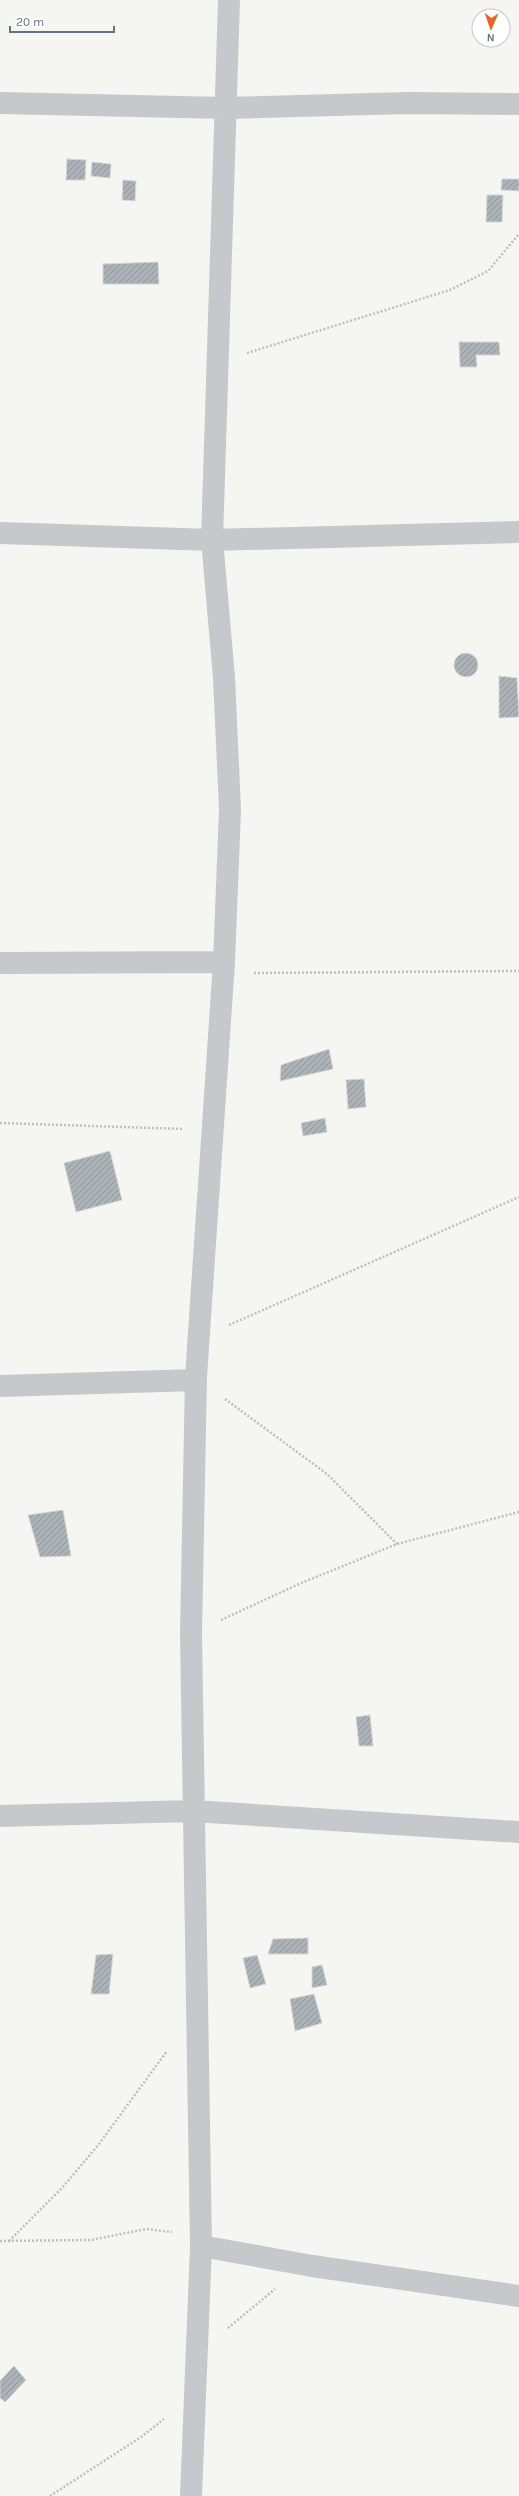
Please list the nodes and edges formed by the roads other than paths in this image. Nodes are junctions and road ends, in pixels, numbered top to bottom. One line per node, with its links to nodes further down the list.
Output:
1 (229, 0): 4 (street)
2 (0, 103): 4 (street)
3 (519, 104): 4 (street)
4 (225, 108): 7 (street)
5 (519, 532): 7 (street)
6 (0, 533): 7 (street)
7 (212, 540): 9 (street)
8 (0, 963): 9 (street)
9 (224, 968): 10 (street)
10 (196, 1379): 11 (street); 12 (street)
11 (0, 1386)
12 (193, 1811): 13 (street); 14 (street); 15 (street)
13 (0, 1816)
14 (519, 1832)
15 (201, 2246): 16 (street); 17 (street)
16 (519, 2296)
17 (191, 2496)

